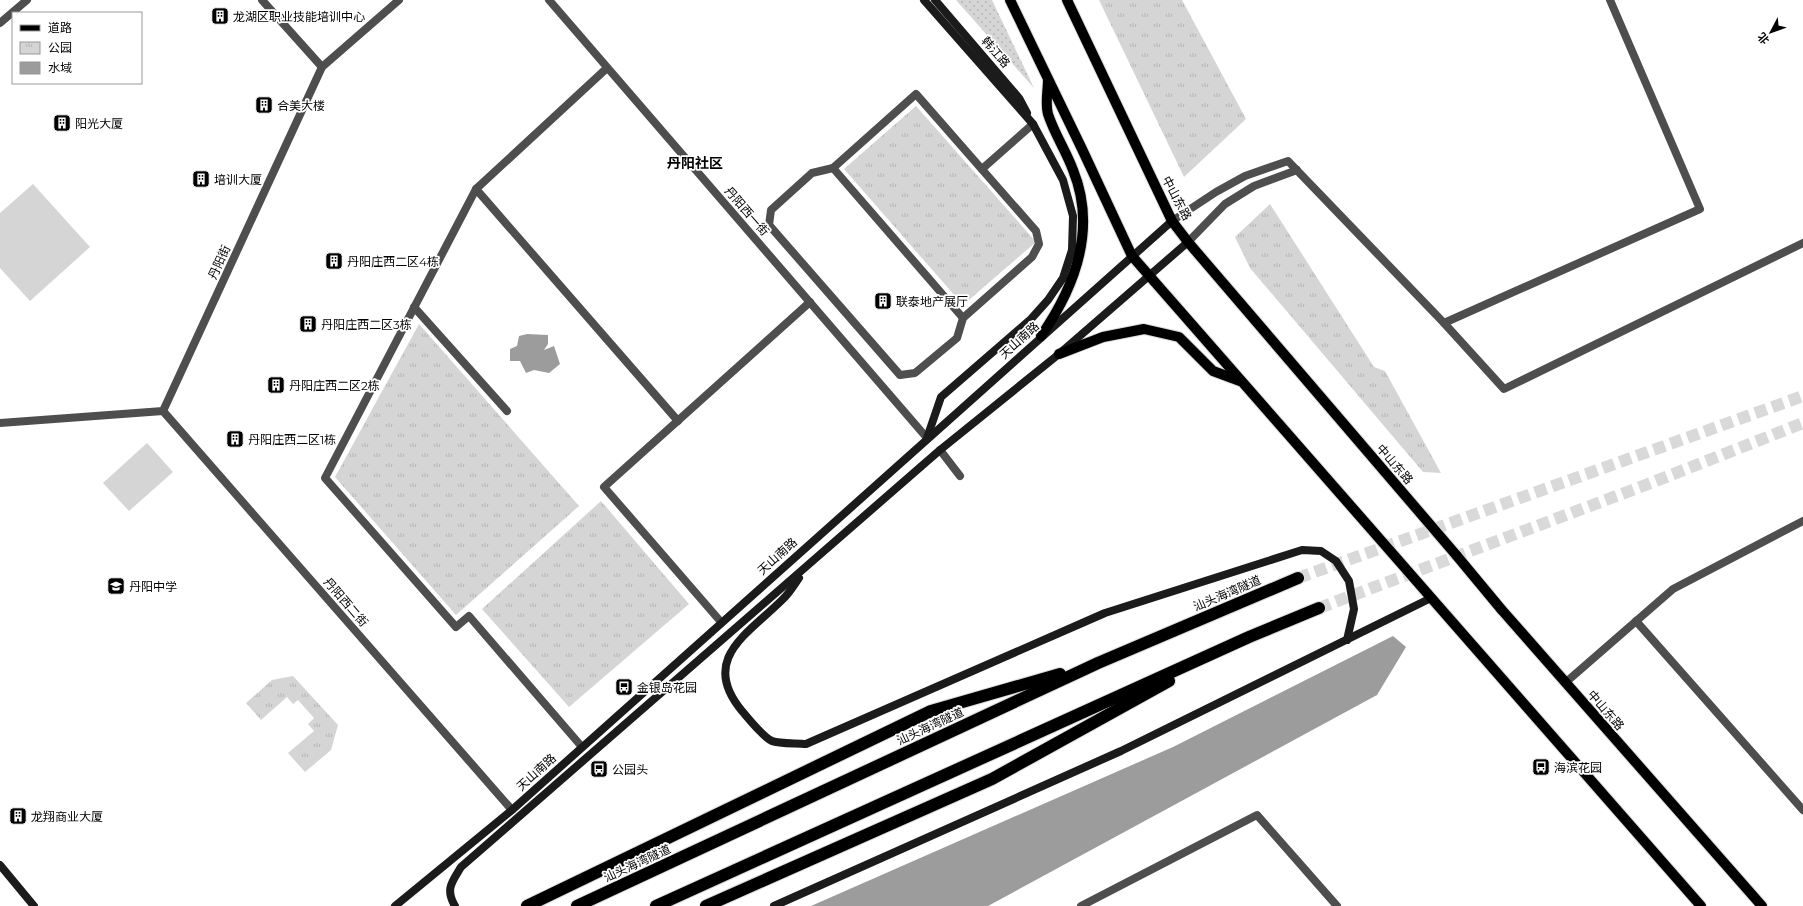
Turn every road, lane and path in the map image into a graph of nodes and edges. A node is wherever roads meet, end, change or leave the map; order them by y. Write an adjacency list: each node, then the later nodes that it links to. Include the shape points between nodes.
1 (27, 0): 10 (street)
2 (262, 0): 13 (street)
3 (399, 0): 13 (street, 丹阳街)
4 (549, 0): 14 (street, 丹阳西一街)
5 (924, 0): 16 (main road, 韩江路)
6 (935, 0): 16 (main road, 韩江路, via 1019,98)
7 (1010, 0): 15 (main road)
8 (1067, 0): 21 (main road, 中山东路)
9 (1610, 0): 29 (street, via 1700,209)
10 (13, 12)
11 (12, 13): 12 (street)
12 (0, 23)
13 (322, 67): 33 (street, 丹阳街)
14 (607, 68): 20 (street); 26 (street, 丹阳西一街)
15 (1048, 78): 24 (main road); 30 (main road, via 1048,113 1074,171 1083,204 1084,232 1072,282)
16 (1033, 124): 18 (street); 37 (main road, via 1063,180 1073,216 1072,250 1063,278 1031,319 941,397)
17 (833, 168): 18 (street, via 916,94); 28 (street); 28 (street, via 812,173 770,210 769,225 900,375 916,373 957,338)
18 (982, 169): 28 (street, via 1036,231 1039,244 1032,257)
19 (1297, 170): 21 (street, via 1288,161 1245,176); 22 (street, via 1254,186 1225,204); 29 (street)
20 (476, 189): 27 (street); 35 (street)
21 (1172, 221): 22 (main road, 中山东路); 24 (main road, 天山南路)
22 (1188, 242): 25 (main road, 天山南路); 50 (main road, 中山东路, bridge)
23 (1803, 243): 29 (street, via 1504,389)
24 (1132, 256): 25 (main road); 30 (main road, 天山南路)
25 (1148, 276): 31 (main road, 天山南路); 32 (main road)
26 (810, 302): 35 (street); 37 (street, 丹阳西一街)
27 (414, 307): 34 (street); 51 (street, via 325,478 456,627 469,616)
28 (963, 318)
29 (1444, 323)
30 (1041, 336): 37 (main road, 天山南路)
31 (1059, 354): 32 (main road, via 1103,337 1144,329 1179,337 1213,371); 38 (main road, 天山南路)
32 (1242, 382): 43 (main road)
33 (163, 411): 36 (street); 52 (street, 丹阳西二街)
34 (507, 411)
35 (678, 421): 46 (street, via 604,487)
36 (0, 422)
37 (927, 438): 46 (main road, 天山南路)
38 (940, 450): 39 (street); 41 (main road, 天山南路)
39 (960, 476)
40 (1803, 522): 45 (street, via 1673,589)
41 (807, 566): 48 (main road, via 784,599 733,647 725,662 724,673 729,690 738,706 772,741 806,744 1105,613 1302,550 1322,551 1336,560 1349,581 1354,609); 57 (main road, 天山南路, via 461,867 450,885 450,897)
42 (1298, 578): 49 (highway, 汕头海湾隧道)
43 (1431, 598): 48 (main road); 65 (main road)
44 (1319, 608): 47 (highway)
45 (1636, 621): 50 (street); 53 (street)
46 (721, 622): 51 (main road, 天山南路)
47 (1250, 637): 60 (highway); 61 (highway, via 992,779)
48 (1347, 640): 62 (main road, via 1121,751)
49 (1098, 663): 58 (highway, via 931,712); 59 (highway, 汕头海湾隧道)
50 (1565, 683): 66 (main road, 中山东路)
51 (582, 747): 52 (main road, 天山南路)
52 (512, 810): 56 (main road, 天山南路)
53 (1803, 810)
54 (0, 865): 55 (main road)
55 (34, 906)
56 (395, 906)
57 (455, 906)
58 (527, 906)
59 (577, 906)
60 (656, 906)
61 (706, 906)
62 (774, 906)
63 (1081, 906): 64 (street, via 1257,815)
64 (1337, 906)
65 (1701, 906)
66 (1762, 906)

